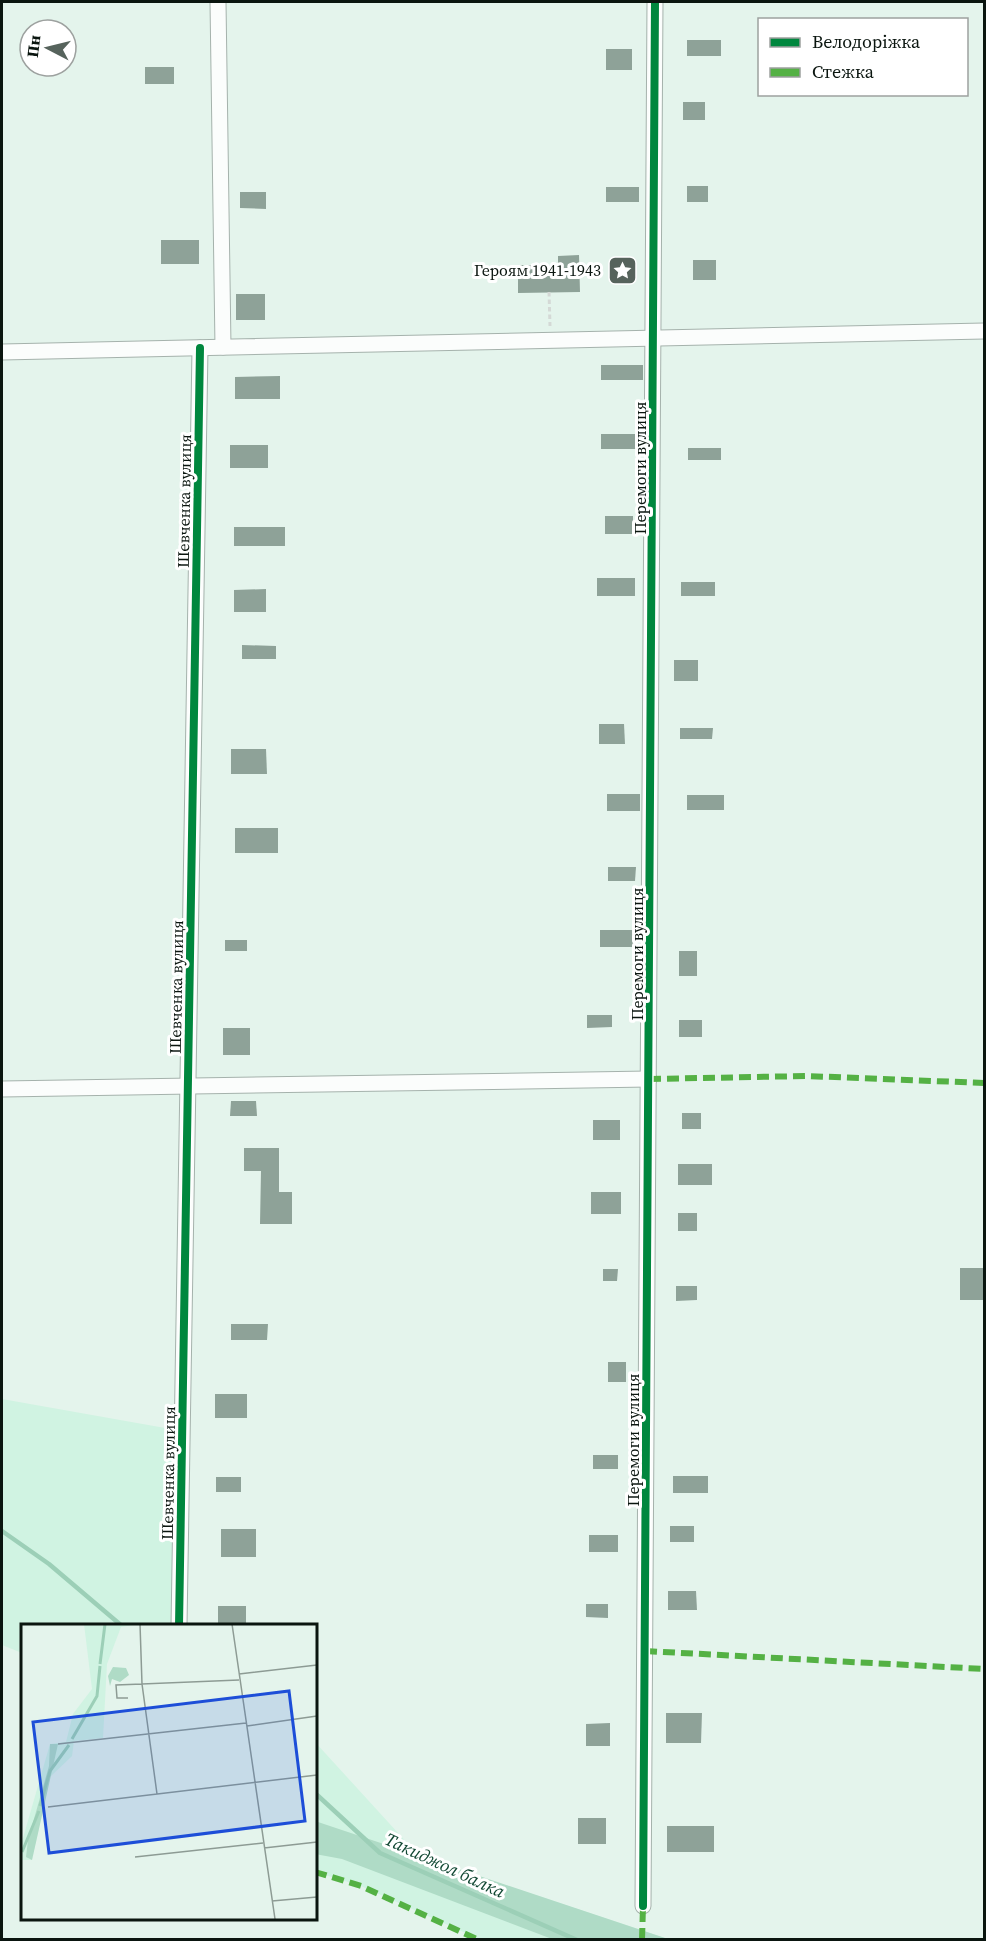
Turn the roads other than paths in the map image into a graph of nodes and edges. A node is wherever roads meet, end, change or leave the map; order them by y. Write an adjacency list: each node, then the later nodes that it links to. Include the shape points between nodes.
1 (218, 2): 5 (street)
2 (656, 2): 4 (street, Перемоги вулиця)
3 (984, 331): 4 (street)
4 (655, 338): 5 (street); 8 (street, Перемоги вулиця)
5 (223, 347): 6 (street)
6 (200, 348): 7 (street); 9 (street, Шевченка вулиця)
7 (2, 352)
8 (649, 1079): 9 (street); 12 (street, Перемоги вулиця)
9 (188, 1088): 10 (street); 11 (street, Шевченка вулиця)
10 (2, 1089)
11 (179, 1624)
12 (643, 1906)

